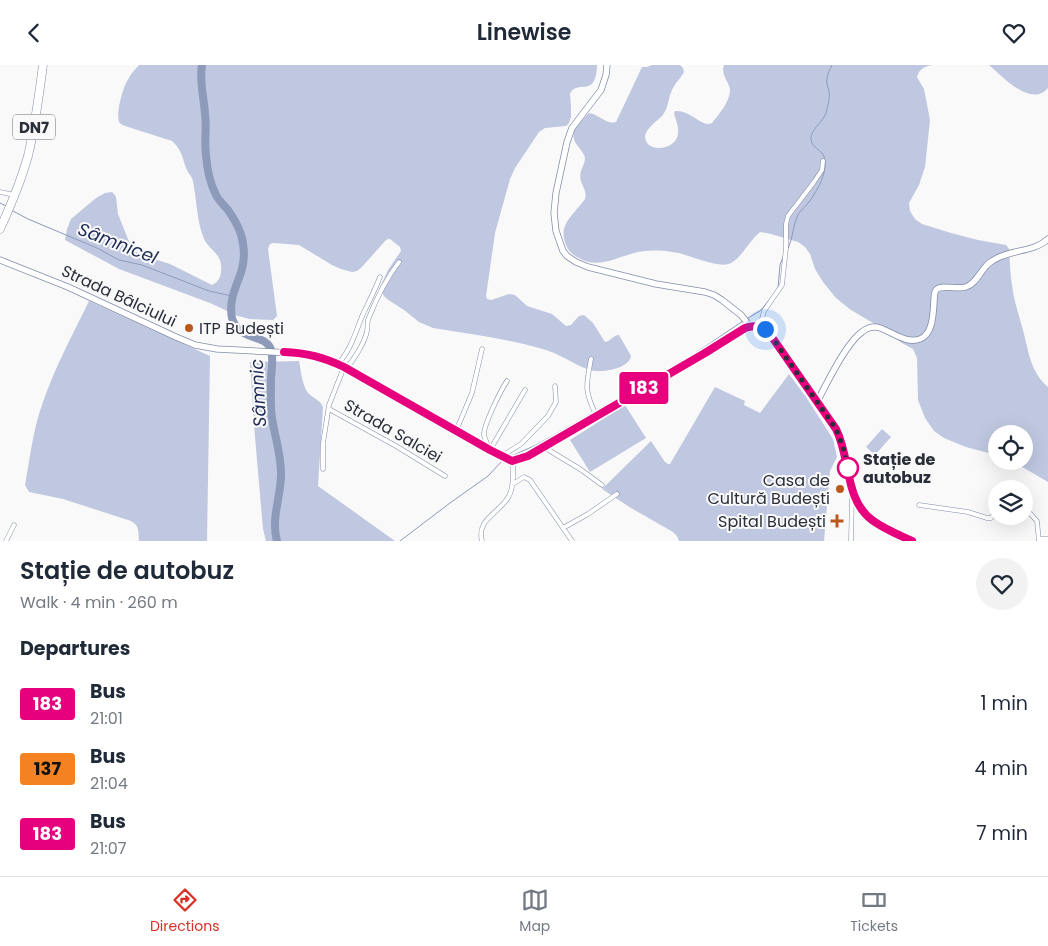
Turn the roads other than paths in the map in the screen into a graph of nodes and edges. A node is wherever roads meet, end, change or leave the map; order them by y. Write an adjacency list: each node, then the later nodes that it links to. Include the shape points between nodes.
1 (44, 65): 5 (highway, DN7, via 30,146)
2 (607, 65): 11 (main road, via 601,90 572,128 567,142 554,213 563,251 576,263 588,267 656,284 706,292 722,300)
3 (823, 161): 12 (street, via 822,171 788,216 782,285 764,311)
4 (0, 192): 5 (street)
5 (14, 195): 6 (highway, DN7)
6 (2, 225)
7 (1048, 239): 19 (main road, via 1037,246 991,261 966,287 938,289 929,331 920,339 899,337 878,328 862,331)
8 (0, 260): 15 (main road, Strada Bâlciului, via 204,347 311,355)
9 (400, 262): 15 (street, via 383,287 368,320 364,341 350,364)
10 (380, 277): 15 (street)
11 (747, 323): 12 (main road); 21 (main road, via 745,328 705,353)
12 (760, 326): 19 (main road, via 769,333)
13 (482, 349): 22 (street, via 472,393)
14 (591, 359): 21 (street, via 587,389)
15 (343, 366): 20 (street); 22 (main road, Strada Bâlciului)
16 (507, 381): 24 (street, via 485,428 484,437)
17 (555, 386): 25 (street, via 556,402 548,416 522,444)
18 (526, 390): 24 (street)
19 (817, 402): 31 (main road, via 838,433)
20 (328, 409): 27 (street); 28 (street, Strada Salciei)
21 (596, 415): 23 (main road)
22 (456, 431): 24 (main road, Strada Bâlciului)
23 (546, 448): 26 (main road); 30 (street)
24 (490, 450): 25 (main road, Strada Bâlciului)
25 (502, 457): 26 (main road, Strada Bâlciului)
26 (512, 461): 29 (street)
27 (323, 469)
28 (445, 476)
29 (513, 484): 37 (street, via 528,478); 41 (street, via 506,501 482,526)
30 (602, 485)
31 (852, 492): 43 (street); 44 (main road, via 858,506 872,520)
32 (617, 494): 37 (street)
33 (919, 505): 35 (street)
34 (1033, 517): 39 (street, via 1037,521)
35 (988, 518)
36 (14, 525): 40 (street)
37 (563, 527): 42 (street)
38 (1048, 539): 39 (street)
39 (1039, 540)
40 (6, 541)
41 (482, 541)
42 (572, 541)
43 (851, 541)
44 (912, 541)

